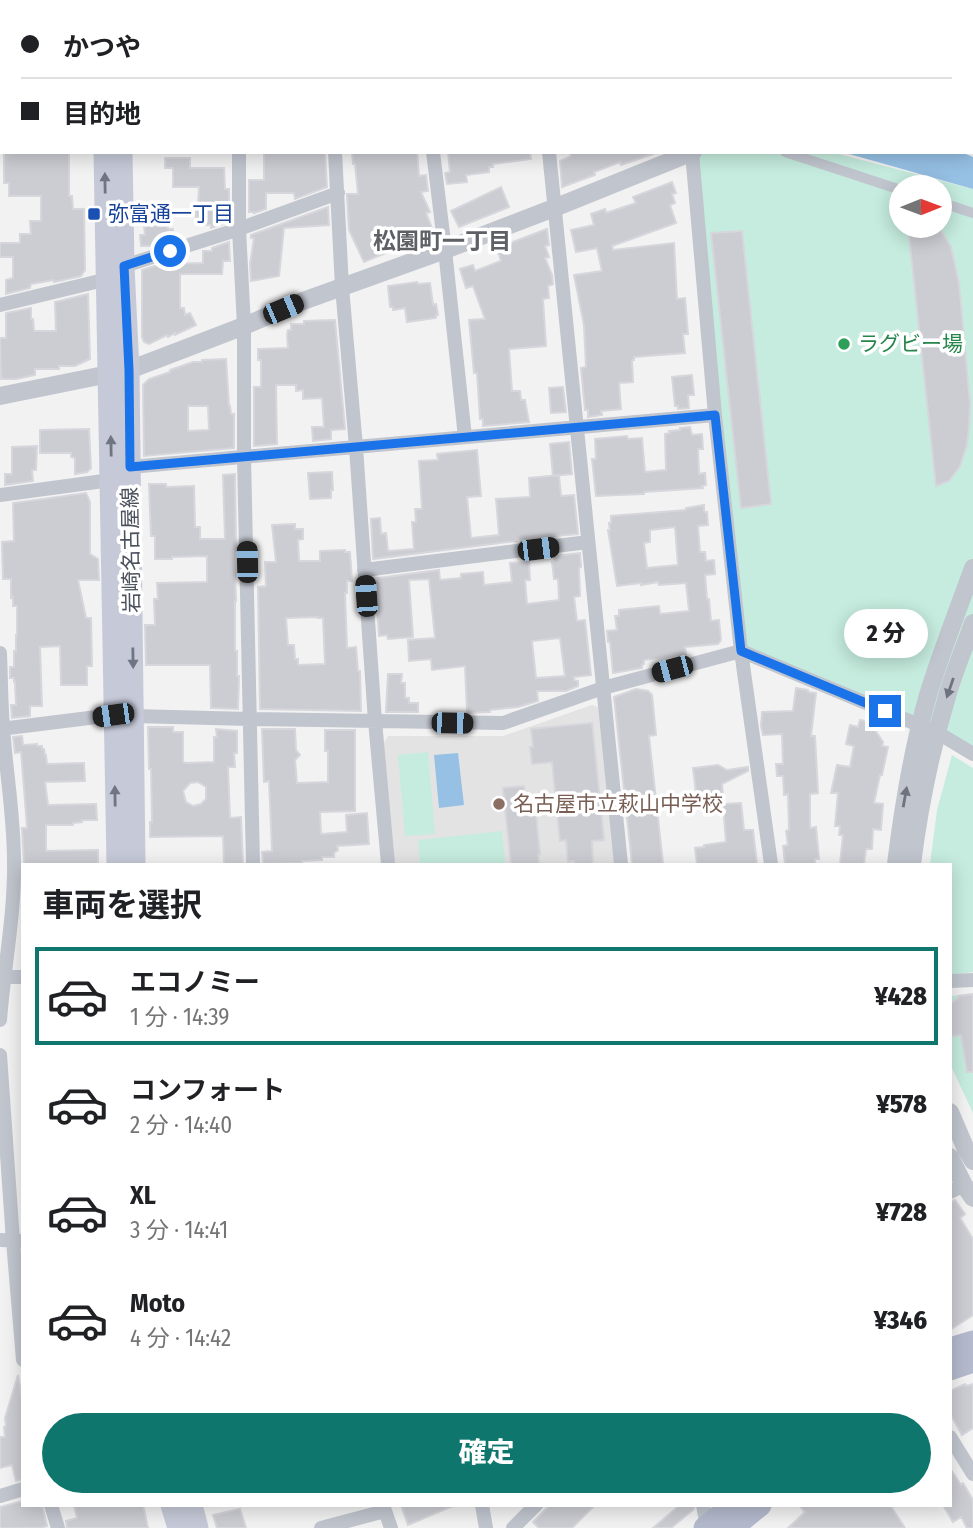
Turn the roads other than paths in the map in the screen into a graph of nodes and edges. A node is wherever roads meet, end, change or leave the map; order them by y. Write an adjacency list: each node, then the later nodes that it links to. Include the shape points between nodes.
1 (104, 154): 17 (main road, 岩崎名古屋線, one-way to 1)
2 (122, 154): 17 (main road, 岩崎名古屋線)
3 (239, 154): 15 (street)
4 (335, 154): 11 (street)
5 (433, 154): 16 (street)
6 (549, 154): 13 (street)
7 (690, 154): 13 (street)
8 (693, 154): 23 (street)
9 (791, 154): 10 (street)
10 (889, 186)
11 (338, 193): 15 (street); 18 (street)
12 (952, 206): 14 (street)
13 (554, 208): 16 (street); 24 (street)
14 (973, 213)
15 (239, 229): 17 (street); 20 (street)
16 (446, 250): 18 (street); 25 (street)
17 (116, 273): 19 (street); 21 (main road, 岩崎名古屋線)
18 (342, 287): 20 (street); 26 (street)
19 (0, 305)
20 (244, 326): 21 (street); 27 (street)
21 (119, 372): 22 (street); 28 (main road, 岩崎名古屋線); 29 (main road, 岩崎名古屋線, one-way to 21)
22 (0, 396)
23 (715, 415): 24 (street); 35 (street)
24 (577, 427): 25 (street); 31 (street)
25 (465, 437): 26 (street)
26 (356, 447): 27 (street); 33 (street)
27 (244, 457): 28 (street); 39 (street)
28 (130, 467): 38 (main road, 岩崎名古屋線, one-way to 38)
29 (111, 480): 30 (street); 38 (main road, 岩崎名古屋線)
30 (0, 495)
31 (588, 542): 33 (street); 37 (street)
32 (973, 568): 41 (street)
33 (364, 570): 40 (street)
34 (973, 623): 43 (street, one-way to 43)
35 (741, 651): 37 (street); 41 (street); 50 (street)
36 (0, 653): 42 (street)
37 (603, 688): 40 (street, via 503,723); 49 (street)
38 (123, 715): 39 (street); 42 (street); 45 (main road, 岩崎名古屋線, one-way to 38); 46 (main road, 岩崎名古屋線)
39 (250, 719): 40 (street); 47 (street)
40 (375, 721): 48 (street)
41 (920, 725): 43 (street); 51 (street, one-way to 41)
42 (1, 729): 54 (street, via 14,861 12,919)
43 (937, 733): 44 (street); 52 (street)
44 (973, 754)
45 (117, 863)
46 (135, 863)
47 (253, 863)
48 (388, 863)
49 (621, 863)
50 (771, 863)
51 (896, 863)
52 (912, 863)
53 (21, 977): 54 (street)
54 (2, 978): 57 (street)
55 (973, 980): 56 (street)
56 (952, 981)
57 (0, 1020)
58 (0, 1055): 63 (street)
59 (952, 1116): 60 (street)
60 (973, 1161)
61 (952, 1163): 62 (street)
62 (962, 1192)
63 (12, 1241): 64 (street)
64 (21, 1338)
65 (973, 1342): 66 (main road)
66 (952, 1348)
67 (973, 1361): 68 (main road)
68 (952, 1368)
69 (952, 1440): 70 (street)
70 (973, 1474)
71 (21, 1490): 72 (street)
72 (0, 1496)
73 (52, 1507): 82 (street)
74 (172, 1507): 83 (main road)
75 (193, 1507): 84 (main road)
76 (482, 1507): 87 (street)
77 (534, 1507): 88 (street)
78 (730, 1507): 81 (main road)
79 (758, 1507): 89 (main road)
80 (384, 1508): 85 (street); 86 (street)
81 (705, 1522)
82 (58, 1528)
83 (178, 1528)
84 (198, 1528)
85 (321, 1528)
86 (391, 1528)
87 (486, 1528)
88 (513, 1528)
89 (732, 1528)

